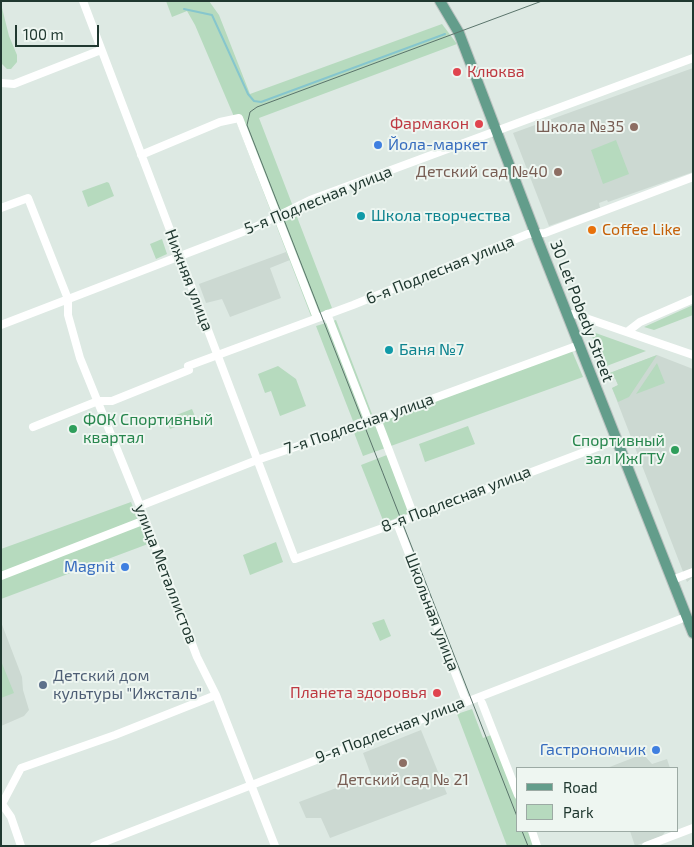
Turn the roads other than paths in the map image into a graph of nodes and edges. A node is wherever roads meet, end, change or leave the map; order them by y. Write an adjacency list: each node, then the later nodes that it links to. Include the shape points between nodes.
1 (83, 1): 3 (street, Нижняя улица)
2 (440, 1): 6 (main road, 30 Let Pobedy Street, via 459,33)
3 (101, 50): 5 (street, via 14,84); 7 (street, Нижняя улица)
4 (693, 58): 6 (street, 5-я Подлесная улица)
5 (1, 83)
6 (496, 131): 10 (street, 5-я Подлесная улица, via 310,200); 11 (main road, 30 Let Pobedy Street)
7 (141, 155): 10 (street, via 220,122 239,118); 12 (street, Нижняя улица)
8 (693, 177): 11 (street, 6-я Подлесная улица, via 545,232)
9 (1, 208): 13 (street, улица Металлистов, via 28,198)
10 (278, 217): 12 (street, 5-я Подлесная улица); 17 (street)
11 (535, 232): 15 (street, 6-я Подлесная улица); 16 (main road, 30 Let Pobedy Street)
12 (179, 256): 13 (street, 5-я Подлесная улица); 22 (street, Нижняя улица)
13 (68, 299): 18 (street, 5-я Подлесная улица); 23 (street, улица Металлистов, via 68,315 80,358)
14 (693, 299): 19 (street, via 640,322)
15 (327, 314): 17 (street, 6-я Подлесная улица); 25 (street)
16 (567, 315): 19 (street, via 574,314); 20 (main road, 30 Let Pobedy Street)
17 (317, 318): 22 (street, 6-я Подлесная улица)
18 (1, 325)
19 (627, 332): 21 (street)
20 (579, 345): 24 (street, 7-я Подлесная улица); 27 (main road, 30 Let Pobedy Street)
21 (693, 355)
22 (217, 356): 23 (street, 6-я Подлесная улица, via 112,401); 28 (street, Нижняя улица)
23 (98, 401): 26 (street, 6-я Подлесная улица); 29 (street, улица Металлистов)
24 (377, 419): 25 (street, 7-я Подлесная улица); 30 (street)
25 (369, 422): 28 (street, 7-я Подлесная улица)
26 (33, 427)
27 (616, 440): 32 (street, 8-я Подлесная улица); 36 (main road, 30 Let Pobedy Street)
28 (256, 460): 29 (street, 7-я Подлесная улица); 33 (street, Нижняя улица)
29 (140, 506): 31 (street, улица Металлистов)
30 (412, 511)
31 (145, 520): 35 (street); 39 (street, улица Металлистов, via 196,657)
32 (397, 523): 33 (street, 8-я Подлесная улица); 40 (street, Школьная улица)
33 (294, 559)
34 (693, 572): 36 (street)
35 (1, 576)
36 (672, 580): 37 (main road, 30 Let Pobedy Street)
37 (686, 617): 38 (main road, 30 Let Pobedy Street); 40 (street, 9-я Подлесная улица)
38 (693, 633)
39 (216, 694): 42 (street, улица Металлистов); 46 (street, via 21,768 2,804 11,817)
40 (466, 701): 42 (street, 9-я Подлесная улица)
41 (482, 703): 43 (street)
42 (250, 784): 47 (street, 9-я Подлесная улица); 48 (street, улица Металлистов)
43 (516, 790)
44 (693, 828): 50 (street)
45 (532, 832): 49 (street)
46 (21, 846)
47 (94, 846)
48 (275, 846)
49 (537, 846)
50 (646, 846)

